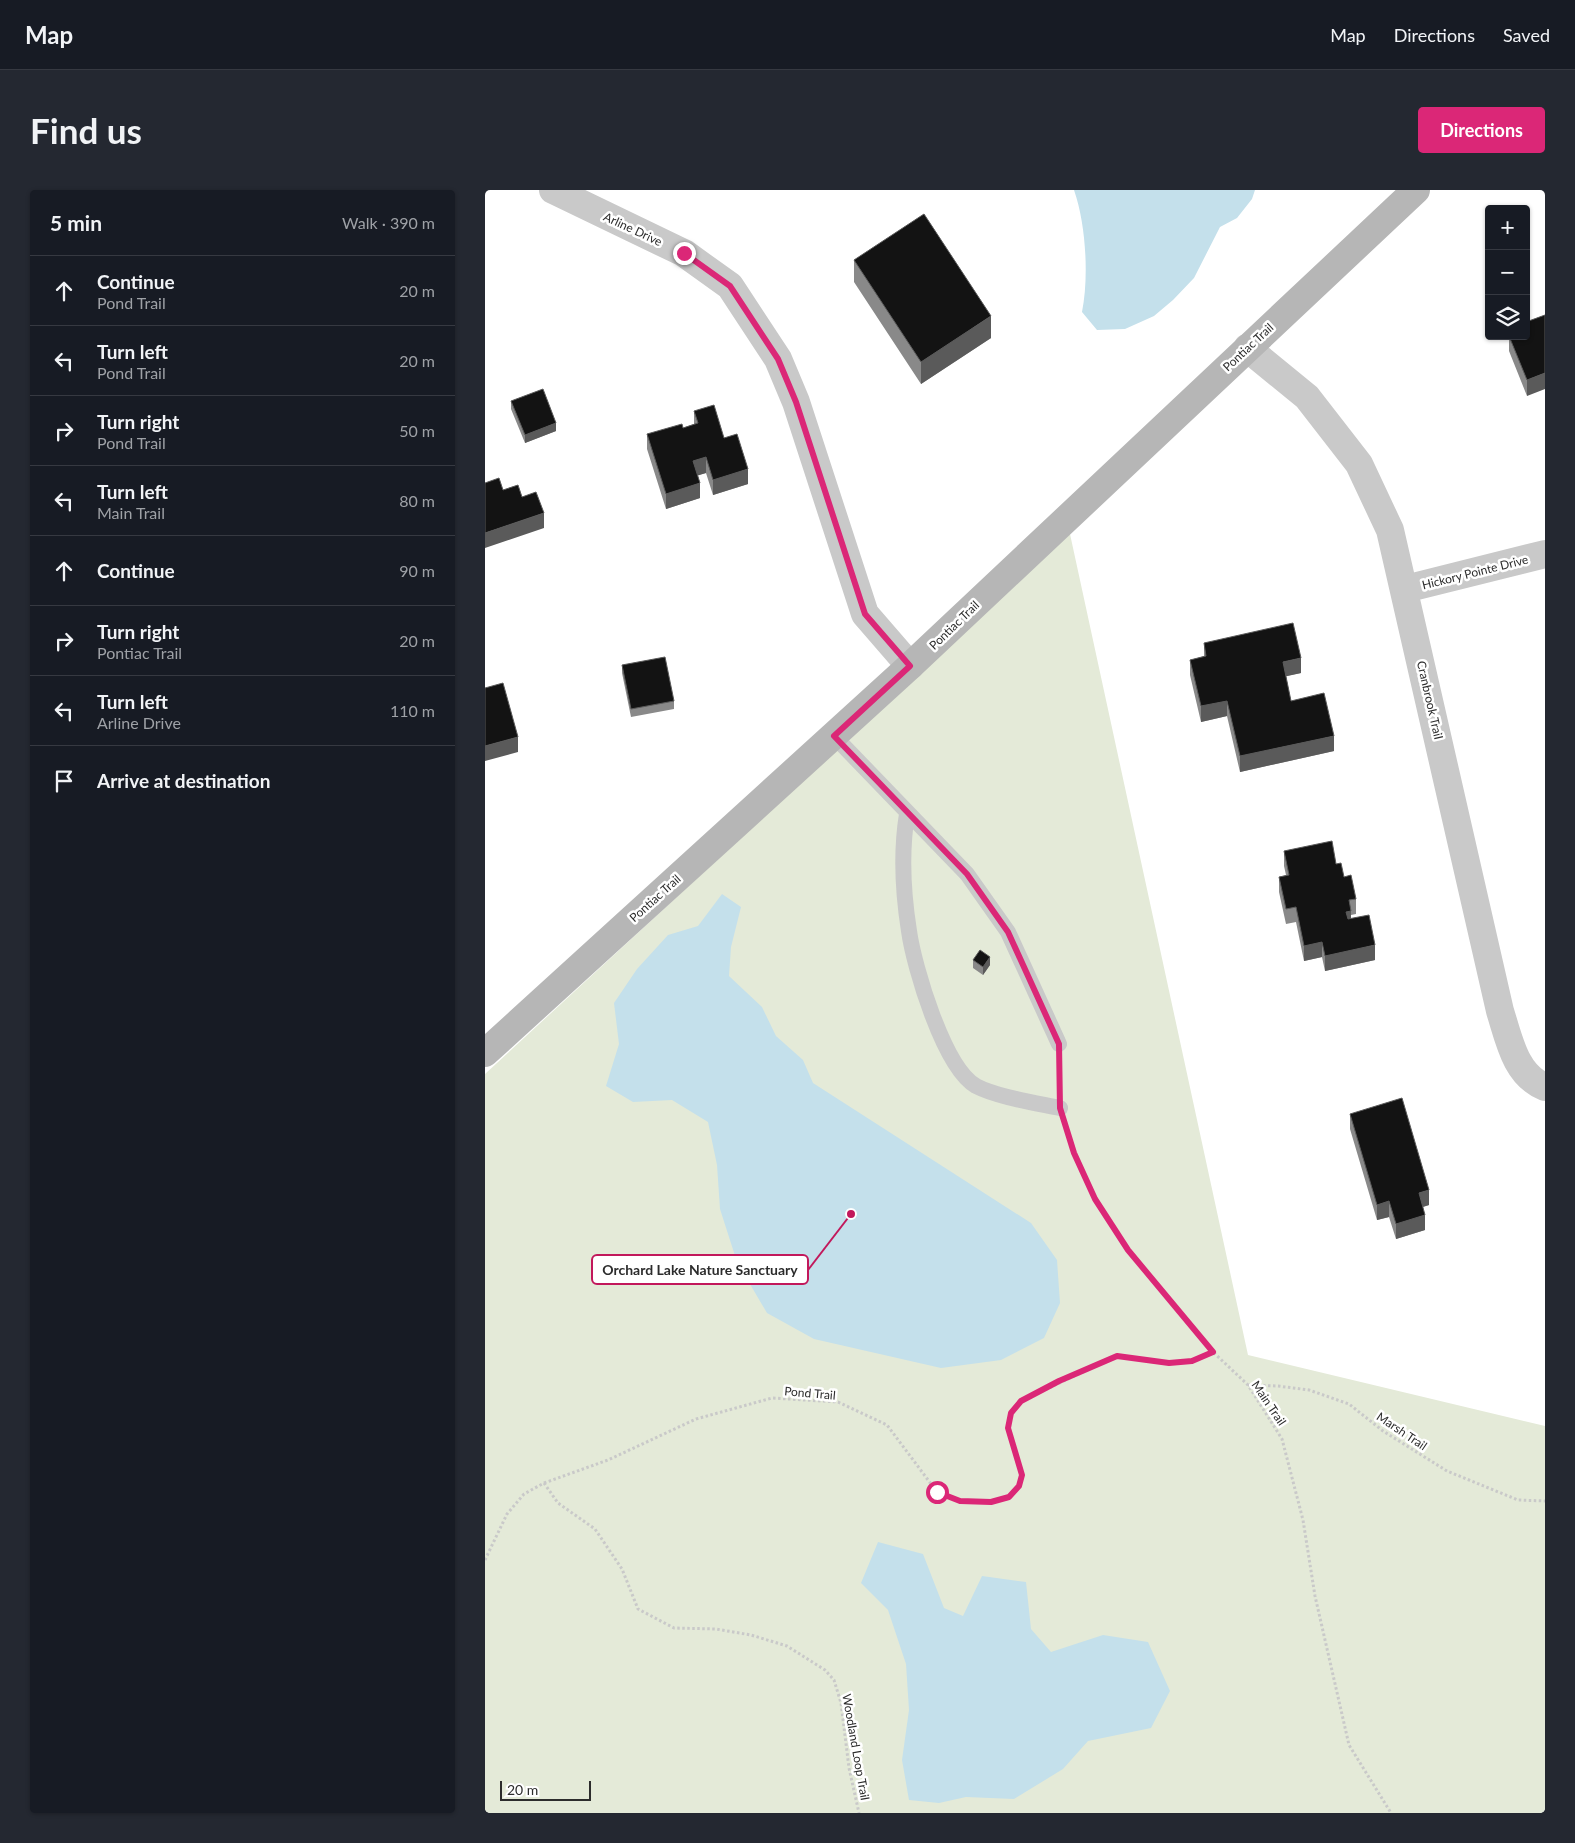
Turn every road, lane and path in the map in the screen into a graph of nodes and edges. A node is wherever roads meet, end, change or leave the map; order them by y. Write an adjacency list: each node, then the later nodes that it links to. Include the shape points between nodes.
1 (553, 190): 6 (street, Arline Drive, via 684,253 730,286 778,359 796,402 865,614)
2 (1416, 190): 3 (main road, Pontiac Trail)
3 (1247, 348): 5 (street, Cranbrook Trail, via 1307,397 1359,464 1390,530); 6 (main road, Pontiac Trail)
4 (1545, 554): 5 (street, Hickory Pointe Drive)
5 (1405, 589): 11 (street, Cranbrook Trail, via 1500,1011 1517,1063)
6 (910, 666): 7 (main road, Pontiac Trail)
7 (834, 736): 8 (lane); 10 (main road, Pontiac Trail)
8 (907, 814): 9 (lane, via 967,874 1008,932); 12 (lane, via 903,842 909,932 929,1005 952,1060 975,1085)
9 (1059, 1044): 12 (path, Main Trail)
10 (485, 1053)
11 (1545, 1087)
12 (1060, 1108): 13 (path, Main Trail, via 1074,1153 1095,1199 1128,1250)
13 (1213, 1352): 14 (path, Main Trail); 15 (path, Pond Trail, via 1192,1361 1169,1363 1117,1356 1021,1401 1011,1413 1008,1428 1020,1466 1019,1486 1009,1497 991,1502 960,1501 937,1492 887,1425 838,1402 772,1398 697,1419 608,1460)
14 (1248, 1385): 16 (path, Marsh Trail, via 1309,1390 1349,1404 1383,1431 1447,1471 1518,1500); 19 (path, Main Trail, via 1282,1439 1303,1520 1315,1596 1349,1745)
15 (544, 1483): 17 (path, via 524,1494 507,1514); 18 (path, Woodland Loop Trail, via 558,1503 595,1529 623,1569 638,1610 674,1628 716,1629 787,1646 825,1670 834,1680 841,1703 849,1768)
16 (1545, 1501)
17 (485, 1560)
18 (859, 1813)
19 (1391, 1813)

